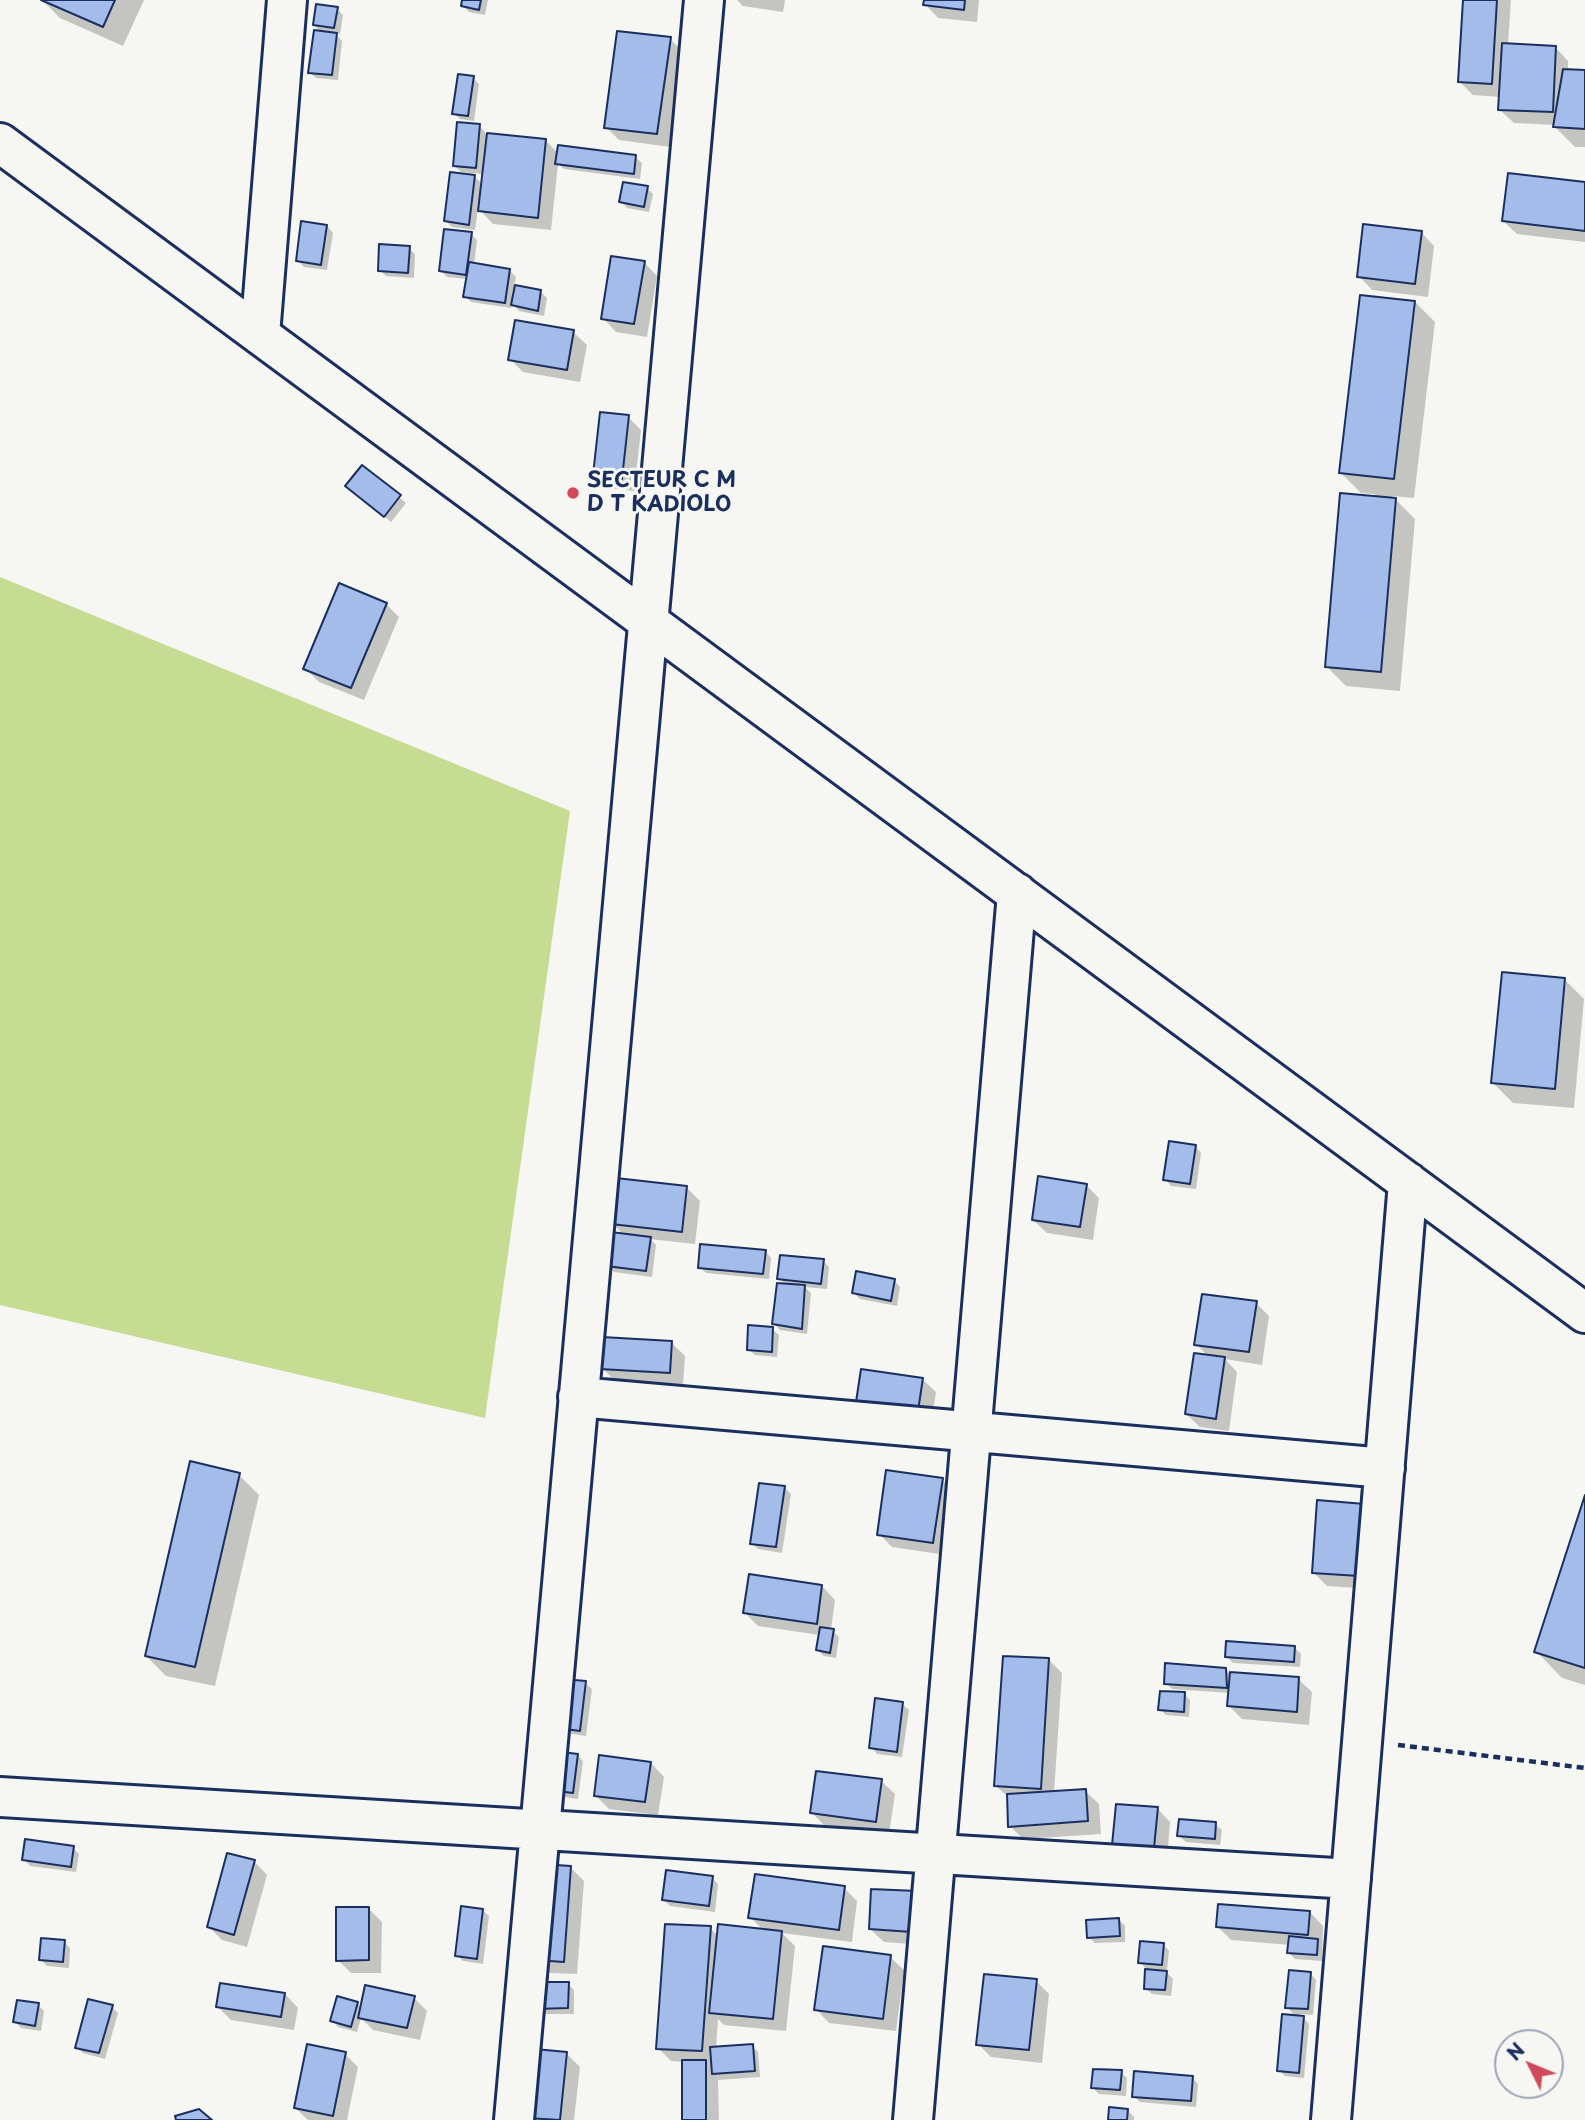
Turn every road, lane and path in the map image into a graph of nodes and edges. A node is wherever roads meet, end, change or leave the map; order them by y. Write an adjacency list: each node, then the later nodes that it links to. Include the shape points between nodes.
1 (287, 0): 4 (street)
2 (704, 0): 5 (street)
3 (0, 143): 4 (street)
4 (260, 335): 5 (street)
5 (648, 622): 6 (street); 9 (street)
6 (1017, 893): 7 (street); 10 (street)
7 (1409, 1182): 8 (street); 11 (street)
8 (1585, 1313)
9 (578, 1397): 10 (street); 15 (street)
10 (971, 1431): 11 (street); 16 (street)
11 (1385, 1468): 12 (street)
12 (1362, 1741): 13 (path); 17 (street)
13 (1585, 1768)
14 (0, 1797): 15 (street)
15 (539, 1830): 16 (street); 18 (street)
16 (936, 1854): 17 (street); 19 (street)
17 (1351, 1879): 20 (street)
18 (514, 2120)
19 (913, 2120)
20 (1331, 2120)

